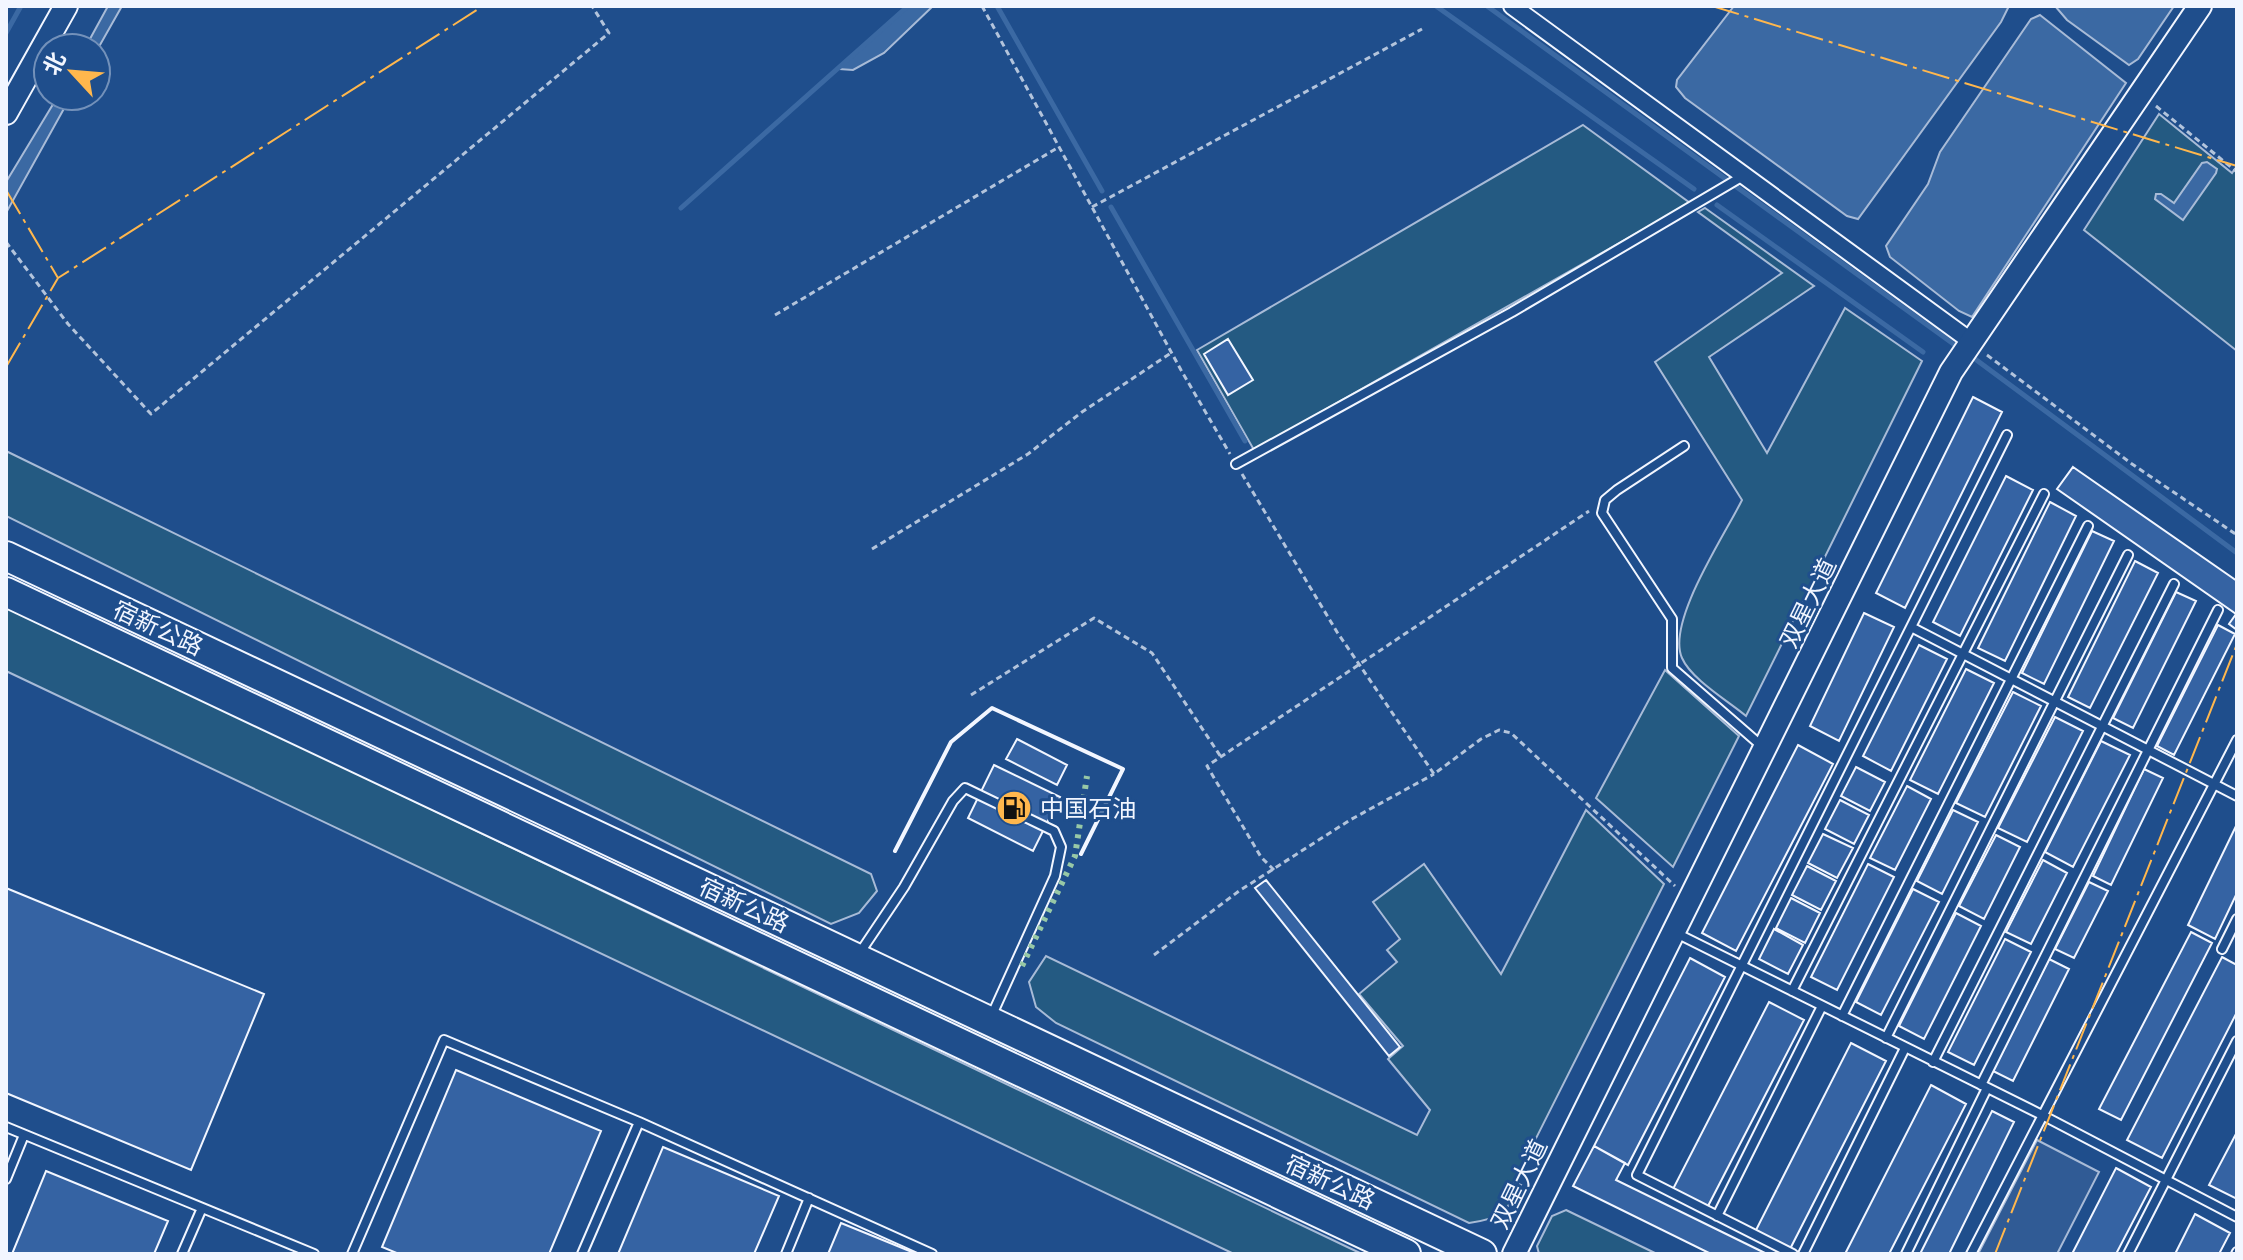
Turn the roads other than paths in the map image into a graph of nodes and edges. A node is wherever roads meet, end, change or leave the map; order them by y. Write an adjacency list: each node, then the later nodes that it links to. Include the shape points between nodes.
1 (66, 6): 4 (street)
2 (1512, 6): 5 (street)
3 (2200, 6): 6 (street, 双星大道)
4 (6, 113)
5 (1743, 176): 6 (street); 9 (lane, via 1512,312)
6 (1967, 349): 23 (street, 双星大道)
7 (2007, 435): 17 (lane)
8 (1684, 446): 23 (lane, via 1605,500 1602,513 1672,619 1672,668)
9 (1236, 464)
10 (2044, 494): 18 (lane)
11 (2088, 526): 19 (lane)
12 (2128, 555): 20 (lane)
13 (6, 556): 30 (highway, 宿新公路)
14 (2174, 584): 21 (lane)
15 (6, 592): 57 (highway, 宿新公路)
16 (2218, 610): 24 (lane)
17 (1911, 627): 18 (lane); 31 (lane)
18 (1962, 654): 19 (lane); 32 (lane)
19 (2011, 679): 20 (lane); 34 (lane)
20 (2055, 702): 21 (lane); 36 (lane)
21 (2102, 726): 24 (lane); 39 (lane)
22 (2237, 740): 25 (lane)
23 (1764, 749): 28 (street, 双星大道)
24 (2148, 750): 25 (lane); 40 (lane)
25 (2213, 783): 26 (lane); 41 (lane)
26 (2237, 796)
27 (2237, 919): 29 (lane)
28 (1673, 932): 31 (lane); 59 (street, 双星大道)
29 (2222, 949)
30 (857, 958): 35 (highway, 宿新公路); 35 (lane, via 965,788 1054,831 1061,847 1055,876)
31 (1741, 966): 32 (lane); 49 (lane, via 1637,1175)
32 (1792, 991): 33 (lane)
33 (1822, 1006): 34 (lane); 49 (lane)
34 (1842, 1016): 36 (lane)
35 (990, 1021): 58 (highway, 宿新公路)
36 (1886, 1038): 38 (lane)
37 (2237, 1041): 46 (lane)
38 (1905, 1048): 39 (lane); 61 (lane)
39 (1933, 1062): 40 (lane)
40 (1984, 1087): 41 (lane); 62 (lane)
41 (2042, 1115): 46 (lane); 63 (lane)
42 (639, 1122): 47 (lane); 53 (lane, via 444,1040); 54 (lane)
43 (6, 1127): 44 (lane)
44 (24, 1135): 45 (lane); 48 (lane)
45 (6, 1179)
46 (2166, 1180): 50 (lane); 64 (lane)
47 (809, 1198): 55 (lane); 56 (lane)
48 (202, 1208): 51 (lane); 52 (lane)
49 (1717, 1216): 60 (lane)
50 (2237, 1217)
51 (182, 1254)
52 (314, 1254)
53 (352, 1254)
54 (582, 1254)
55 (786, 1254)
56 (932, 1254)
57 (1406, 1254)
58 (1482, 1254)
59 (1514, 1254)
60 (1793, 1254)
61 (1803, 1254)
62 (1906, 1254)
63 (1971, 1254)
64 (2128, 1254)

